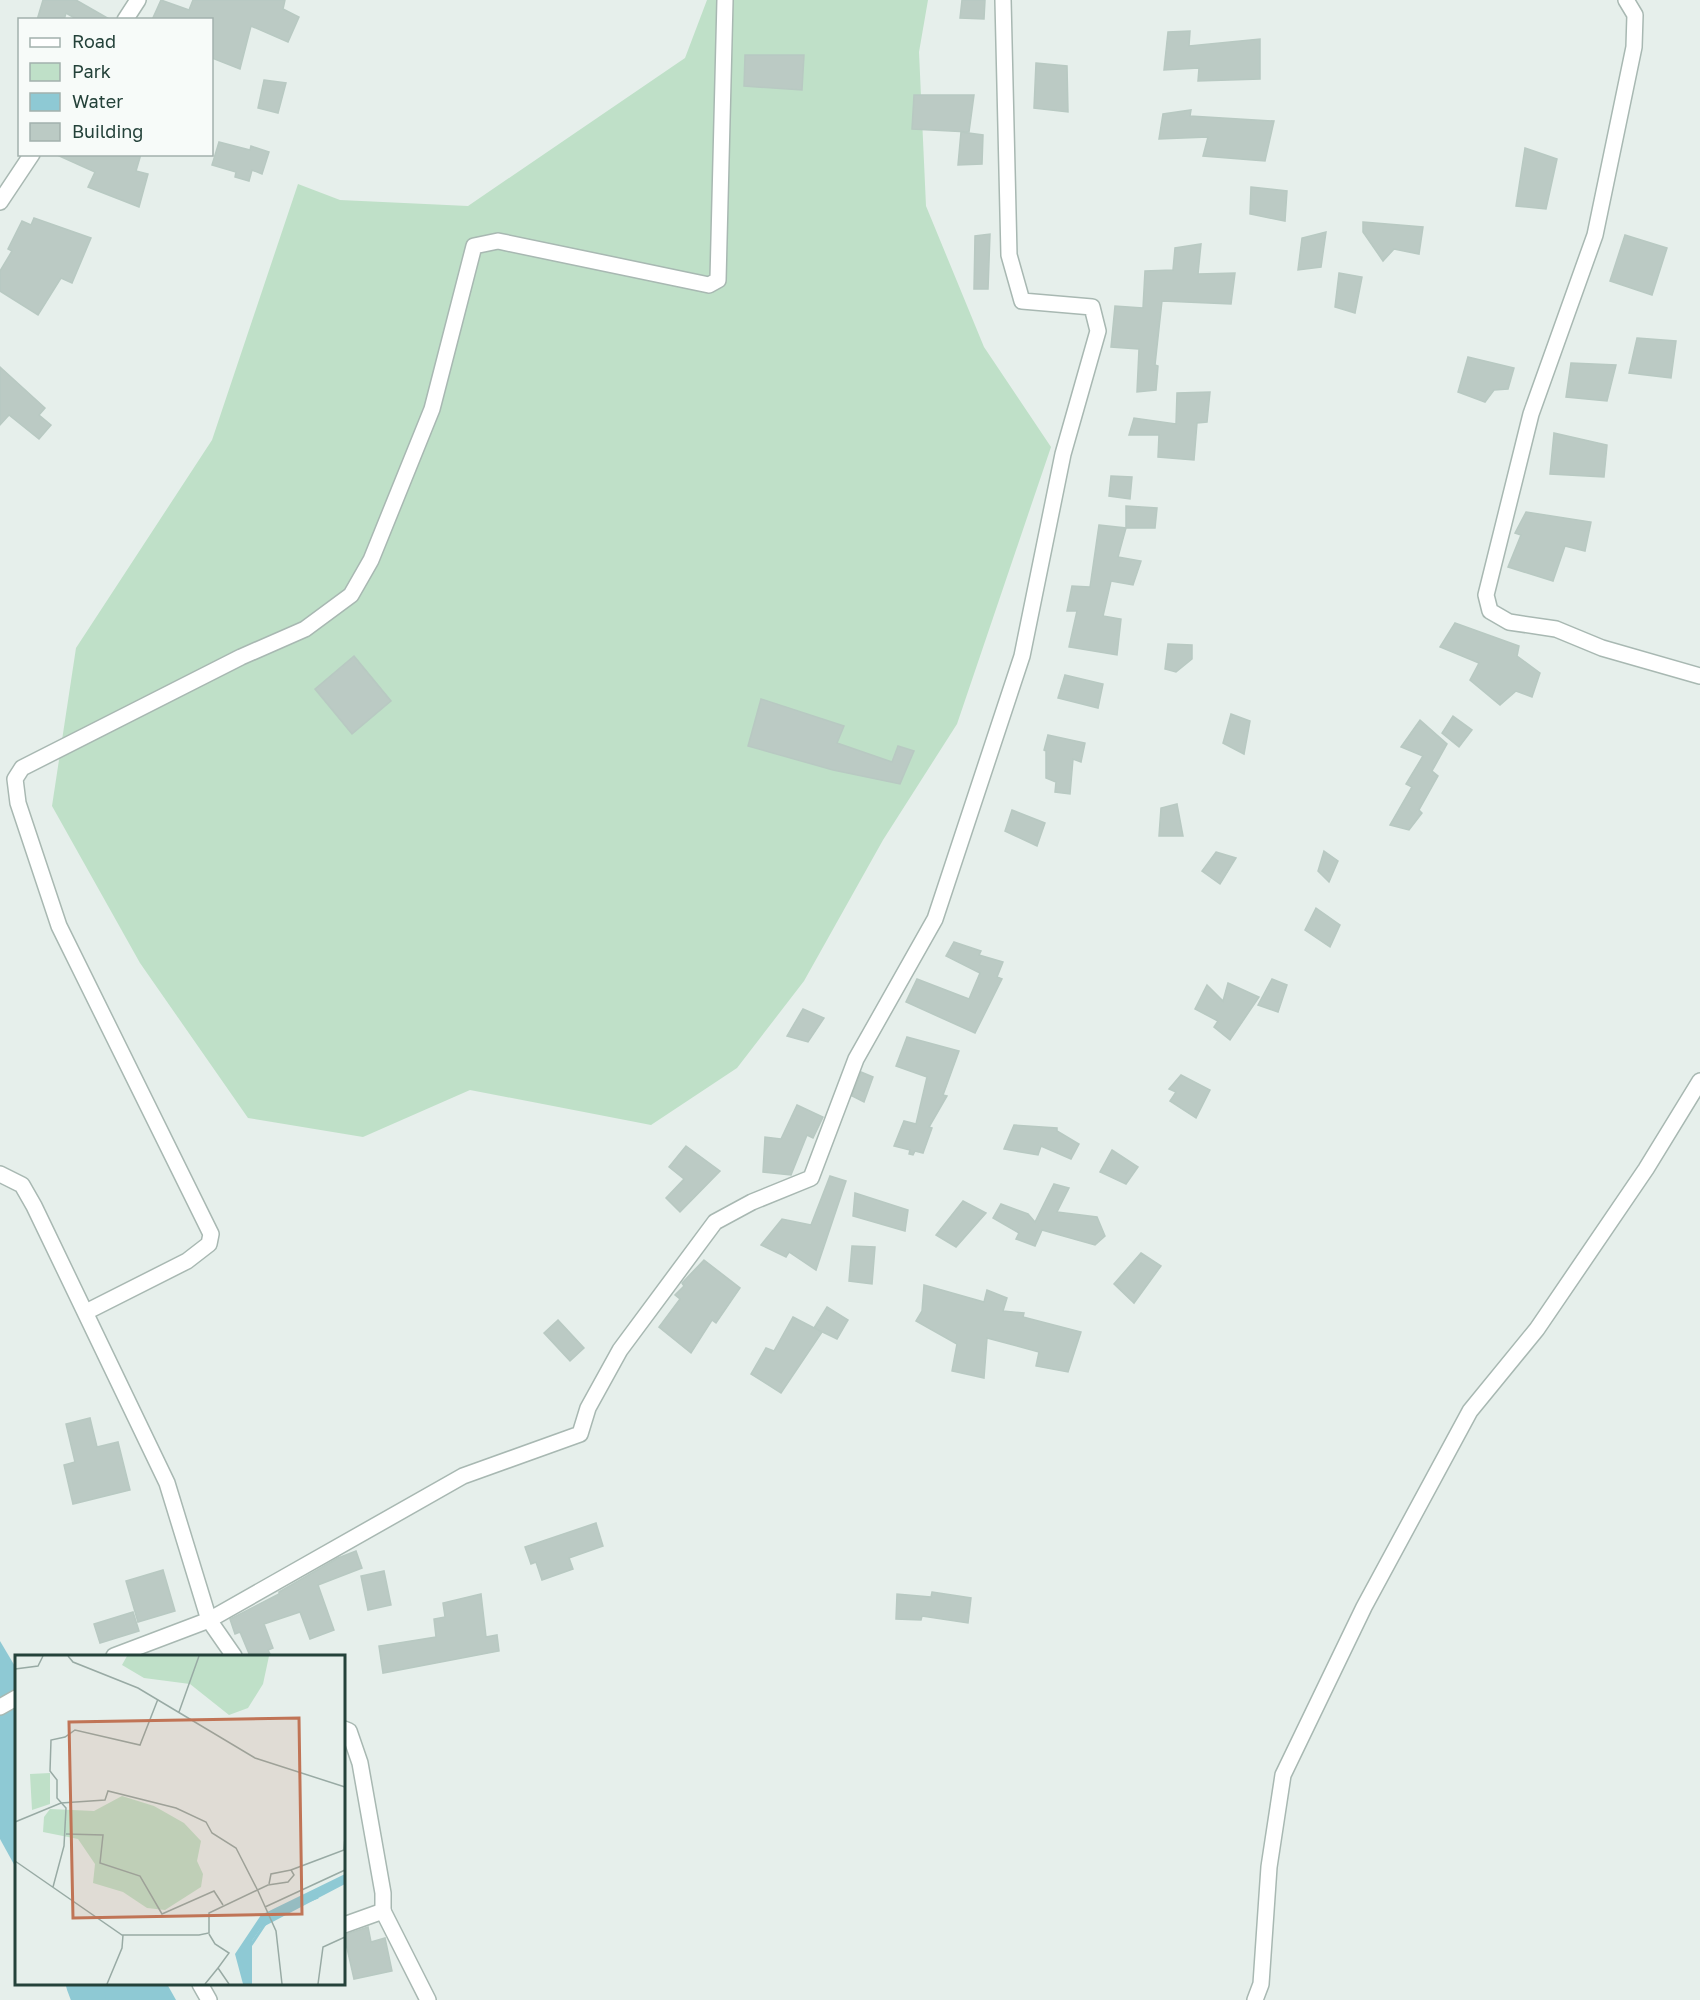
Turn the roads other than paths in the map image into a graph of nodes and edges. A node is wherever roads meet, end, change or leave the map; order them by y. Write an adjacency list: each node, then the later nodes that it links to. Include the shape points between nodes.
1 (138, 0): 5 (street)
2 (725, 0): 11 (street, via 718,280 709,285 498,241 474,246 432,409 371,560 351,595 305,629 241,657 22,768 15,779 18,803 59,926 211,1234 209,1244 187,1261)
3 (1003, 0): 12 (street, via 1009,255 1022,301 1092,307 1098,331 1063,454 1022,656 939,908 856,1059 811,1178 715,1222 620,1350 588,1408 580,1434 463,1476)
4 (1626, 0): 8 (street, via 1635,15 1634,48 1595,236 1531,414 1486,595 1490,611 1509,622 1556,629 1602,648)
5 (126, 18)
6 (31, 156): 7 (street)
7 (0, 202)
8 (1700, 676)
9 (1700, 1081): 23 (street, via 1646,1169 1537,1329 1470,1411 1354,1628 1283,1775 1269,1868 1261,1984)
10 (0, 1174): 11 (street, via 22,1185)
11 (86, 1312): 12 (street, via 167,1483)
12 (209, 1620): 13 (street); 14 (street)
13 (117, 1655)
14 (233, 1655)
15 (15, 1699): 16 (street)
16 (0, 1707)
17 (345, 1729): 18 (street, via 360,1762)
18 (383, 1911): 19 (street); 22 (street)
19 (345, 1925)
20 (201, 1985): 21 (street)
21 (208, 2000)
22 (429, 2000)
23 (1255, 2000)

